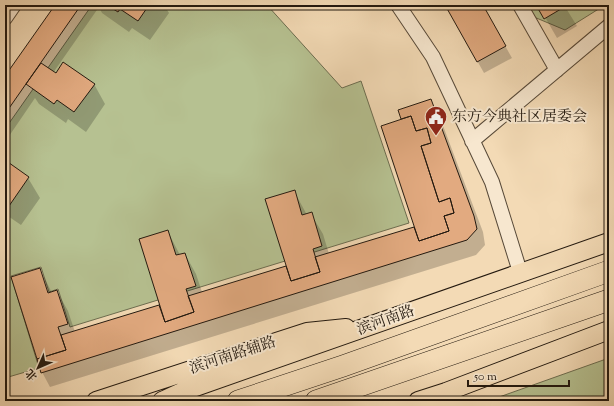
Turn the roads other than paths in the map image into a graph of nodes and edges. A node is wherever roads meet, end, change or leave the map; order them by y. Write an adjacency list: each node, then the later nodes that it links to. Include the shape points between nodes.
1 (7, 5): 5 (street)
2 (14, 5): 6 (street)
3 (398, 5): 9 (street, via 433,57)
4 (520, 5): 8 (street)
5 (5, 8)
6 (5, 18)
7 (609, 26): 8 (street)
8 (557, 70): 9 (street)
9 (472, 141): 12 (street, via 492,182)
10 (609, 242): 12 (main road, 滨河南路)
11 (609, 271): 19 (highway, 滨河南路)
12 (520, 272): 14 (main road, 滨河南路)
13 (609, 300): 20 (highway)
14 (373, 326): 17 (main road, 滨河南路辅路, via 307,332); 18 (main road, 滨河南路, via 184,391)
15 (609, 330): 16 (main road)
16 (446, 392): 21 (main road); 22 (main road)
17 (96, 401)
18 (162, 401)
19 (238, 401)
20 (316, 401)
21 (418, 401)
22 (426, 401)

